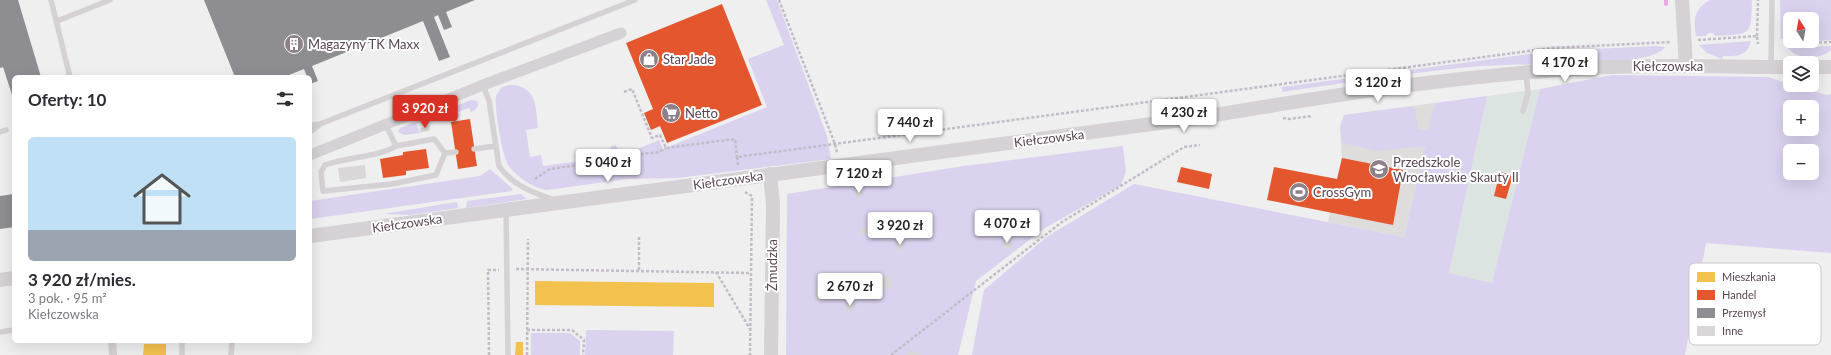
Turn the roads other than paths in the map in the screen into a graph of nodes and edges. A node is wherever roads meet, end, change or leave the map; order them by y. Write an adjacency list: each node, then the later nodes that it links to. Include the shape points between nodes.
1 (51, 0): 6 (lane)
2 (110, 0): 6 (lane)
3 (635, 0): 17 (lane)
4 (1682, 0): 8 (street)
5 (1772, 0): 9 (lane)
6 (56, 21): 14 (lane)
7 (621, 33): 15 (street)
8 (1686, 66): 9 (street, Kiełczowska); 13 (street, Kiełczowska, via 1615,66)
9 (1771, 67): 10 (street, Kiełczowska)
10 (1783, 67)
11 (1819, 67): 12 (street)
12 (1831, 67)
13 (1526, 73): 16 (lane, via 1528,93); 27 (street, Kiełczowska, via 1435,82 1196,118)
14 (70, 75)
15 (483, 85): 19 (street); 22 (lane, via 489,101)
16 (1524, 111)
17 (320, 124): 18 (lane); 20 (lane)
18 (312, 125)
19 (386, 125): 21 (lane); 26 (street)
20 (312, 130)
21 (396, 146): 25 (lane, via 434,139); 25 (lane, via 389,150 325,165 321,172 323,191 392,184 436,175)
22 (496, 146): 23 (lane); 28 (lane, via 499,166 503,171 526,190)
23 (474, 149)
24 (456, 152): 25 (lane)
25 (445, 153)
26 (312, 154)
27 (770, 174): 28 (street, Kiełczowska); 42 (street, Żmudzka, via 773,204)
28 (561, 202): 29 (street, Kiełczowska)
29 (506, 210): 30 (street, Kiełczowska); 41 (lane)
30 (312, 236)
31 (12, 278): 32 (street)
32 (0, 280)
33 (12, 330): 34 (lane)
34 (0, 332)
35 (112, 343): 38 (street)
36 (182, 343): 39 (lane)
37 (232, 343): 40 (lane)
38 (113, 355)
39 (182, 355)
40 (231, 355)
41 (508, 355)
42 (771, 355)

